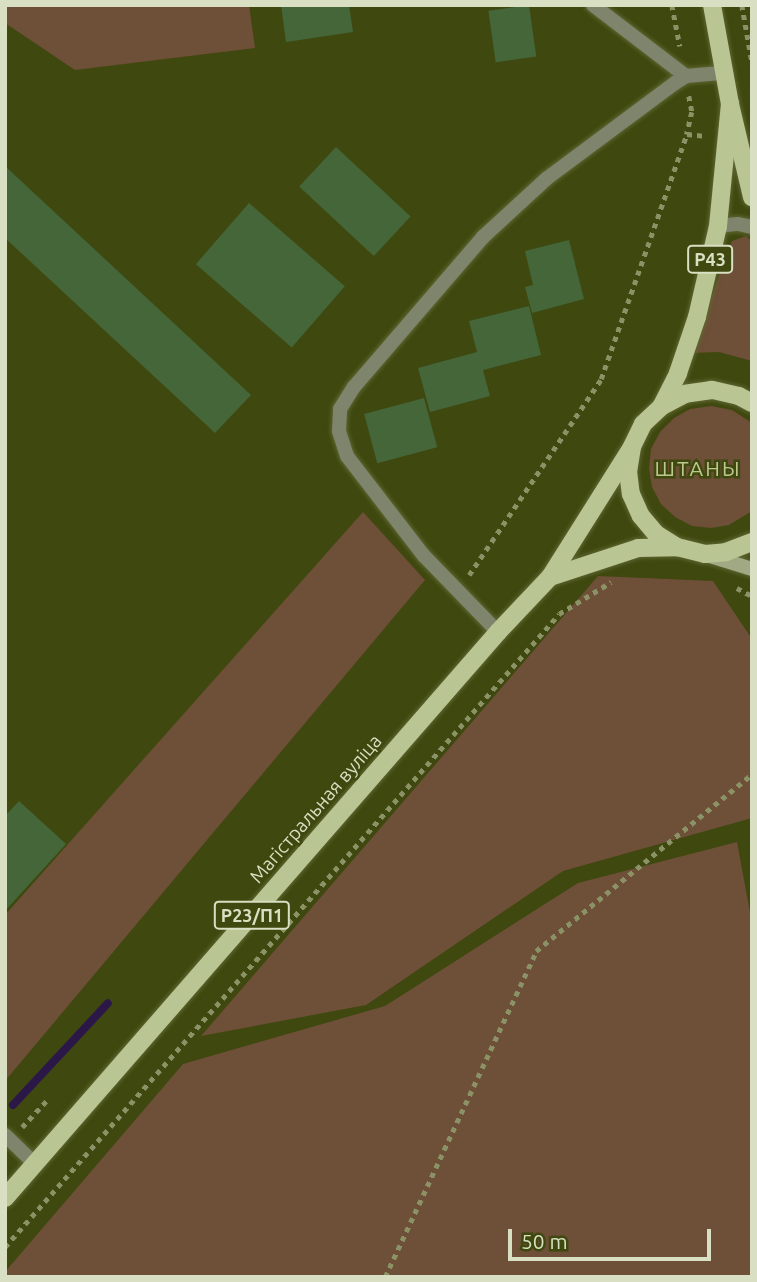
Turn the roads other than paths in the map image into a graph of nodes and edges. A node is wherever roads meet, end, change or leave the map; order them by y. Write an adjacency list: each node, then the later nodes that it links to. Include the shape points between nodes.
1 (593, 5): 4 (street)
2 (712, 5): 3 (main road, Р43)
3 (724, 73): 4 (street); 5 (main road, Р43)
4 (685, 76): 17 (street, via 546,179 483,237 340,409 339,431 347,456 424,556)
5 (730, 104): 6 (main road, Р43); 7 (main road, Р43)
6 (752, 197)
7 (718, 226): 8 (street); 10 (main road, Р43, via 697,317)
8 (752, 228)
9 (752, 403): 10 (main road, Р43, via 712,390 685,394)
10 (661, 407): 11 (main road, Р43, via 643,425)
11 (632, 447): 13 (main road, Р43, via 631,494 656,534); 16 (main road, Магістральная вуліца / Р23/П1)
12 (752, 542): 14 (main road, Р43)
13 (677, 547): 14 (main road, Р43); 16 (main road, Магістральная вуліца / Р23/П1, via 638,548)
14 (705, 554): 15 (main road, Р43)
15 (752, 569)
16 (550, 577): 17 (main road, Магістральная вуліца / Р23/П1)
17 (498, 632): 19 (main road, Магістральная вуліца / Р23/П1)
18 (5, 1135): 19 (street)
19 (34, 1164): 20 (main road, Магістральная вуліца / Р23/П1)
20 (5, 1198)

